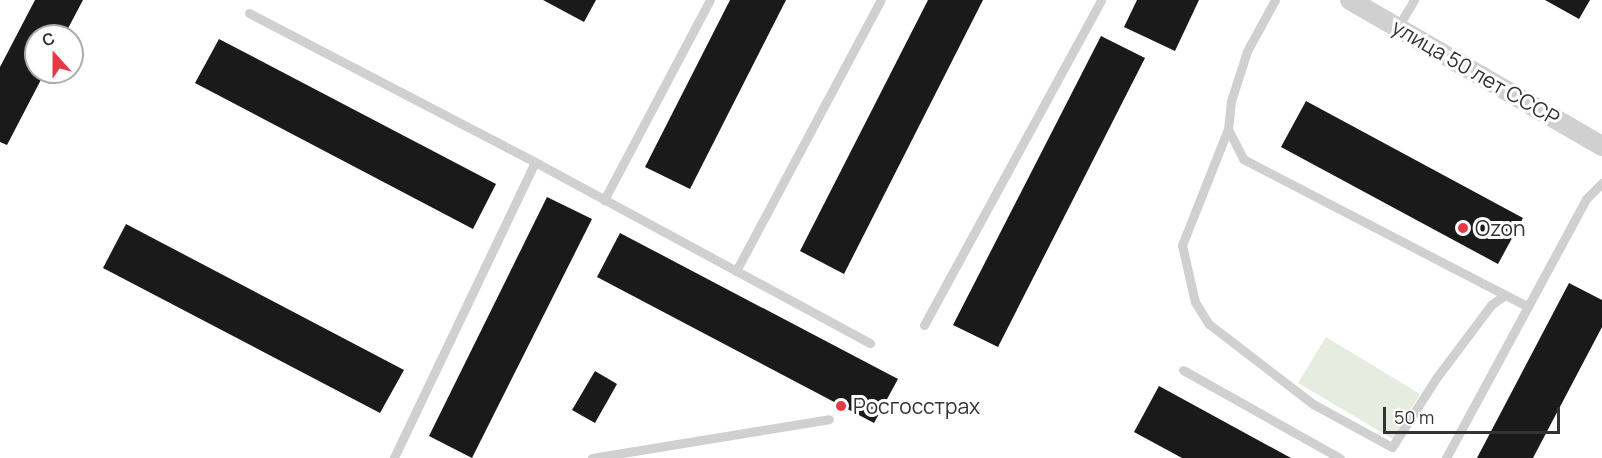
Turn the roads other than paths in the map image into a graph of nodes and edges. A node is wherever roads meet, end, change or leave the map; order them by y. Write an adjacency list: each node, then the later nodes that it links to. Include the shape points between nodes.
1 (710, 0): 13 (lane)
2 (880, 0): 14 (lane)
3 (1101, 0): 17 (lane)
4 (1275, 0): 9 (lane, via 1247,51)
5 (1350, 0): 8 (street, улица 50 лет СССР)
6 (1414, 0): 8 (lane)
7 (249, 13): 11 (lane)
8 (1399, 25): 10 (street, улица 50 лет СССР)
9 (1228, 129): 15 (lane, via 1243,159); 15 (lane, via 1182,245 1195,302 1209,324 1313,404 1392,447 1437,377 1491,305)
10 (1602, 146)
11 (535, 162): 13 (lane); 21 (lane)
12 (1602, 183): 16 (lane, via 1586,199)
13 (603, 200): 14 (lane)
14 (736, 271): 18 (lane)
15 (1505, 296): 16 (lane)
16 (1528, 308): 24 (lane)
17 (924, 325)
18 (870, 343)
19 (1183, 370): 23 (lane)
20 (829, 419): 22 (lane)
21 (394, 458)
22 (592, 458)
23 (1340, 458)
24 (1446, 458)

